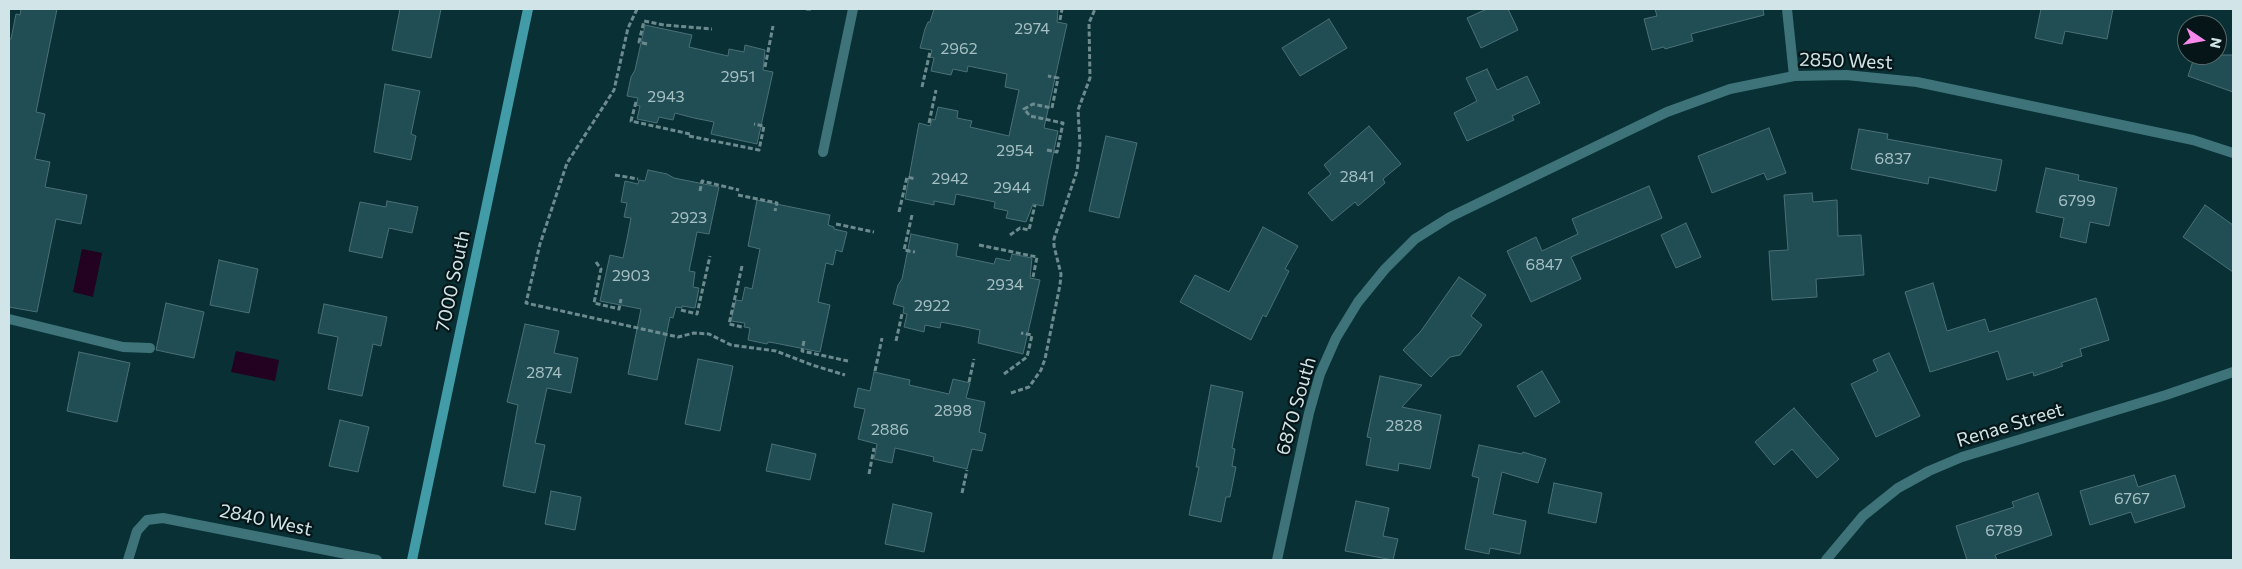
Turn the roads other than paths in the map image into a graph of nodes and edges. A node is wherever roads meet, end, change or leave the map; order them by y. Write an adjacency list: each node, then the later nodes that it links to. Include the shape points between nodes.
1 (528, 9): 13 (main road, 7000 South)
2 (853, 9): 5 (street)
3 (1787, 9): 4 (street)
4 (1794, 76): 6 (street, 2850 West, via 1846,75 1917,82 2193,140); 7 (street, 2850 West, via 1730,89 1667,112)
5 (823, 152)
6 (2233, 153)
7 (1450, 217): 14 (street, 6870 South, via 1415,239 1385,269 1358,302 1336,338 1320,374 1309,413)
8 (9, 319): 9 (street, via 122,347)
9 (150, 348)
10 (2233, 372): 15 (street, Renae Street, via 1962,457 1929,471 1898,488 1863,516)
11 (128, 560): 12 (street, 2840 West, via 137,531 147,520 163,518)
12 (377, 560)
13 (412, 560)
14 (1277, 560)
15 (1826, 560)

